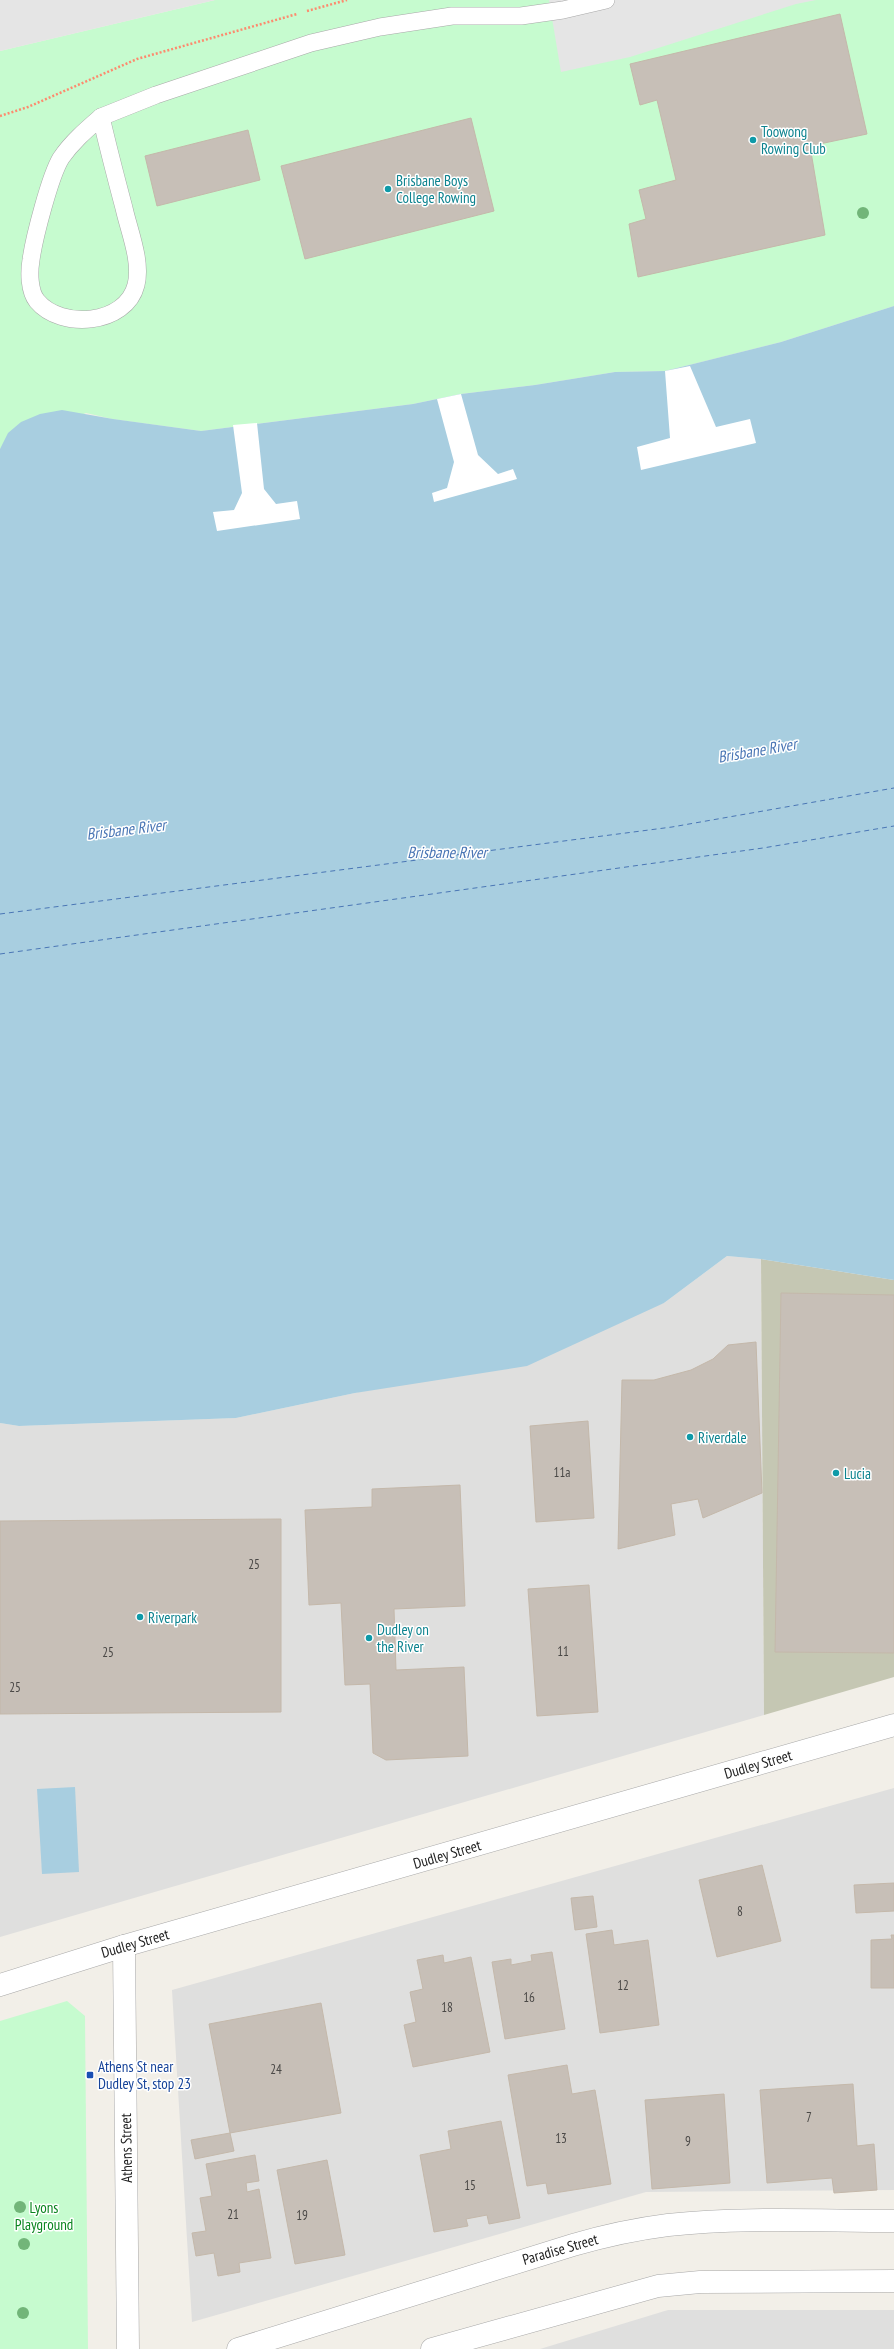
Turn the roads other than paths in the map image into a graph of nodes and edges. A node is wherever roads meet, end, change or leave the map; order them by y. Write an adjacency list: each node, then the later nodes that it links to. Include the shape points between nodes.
1 (606, 0): 2 (lane, via 521,16 452,16 380,27 311,44 156,95)
2 (101, 117): 2 (lane, via 137,260 136,286 125,304 104,317 76,319 53,314 37,300 30,284 30,261 51,182 60,160 75,140)
3 (894, 1725): 4 (street, Dudley Street)
4 (124, 1946): 5 (street, Dudley Street); 8 (street, Athens Street)
5 (0, 1984)
6 (894, 2221): 9 (street, Paradise Street, via 740,2220 629,2231 573,2245)
7 (894, 2281): 10 (street, via 700,2282 658,2286 629,2292)
8 (128, 2349)
9 (238, 2349)
10 (432, 2349)

